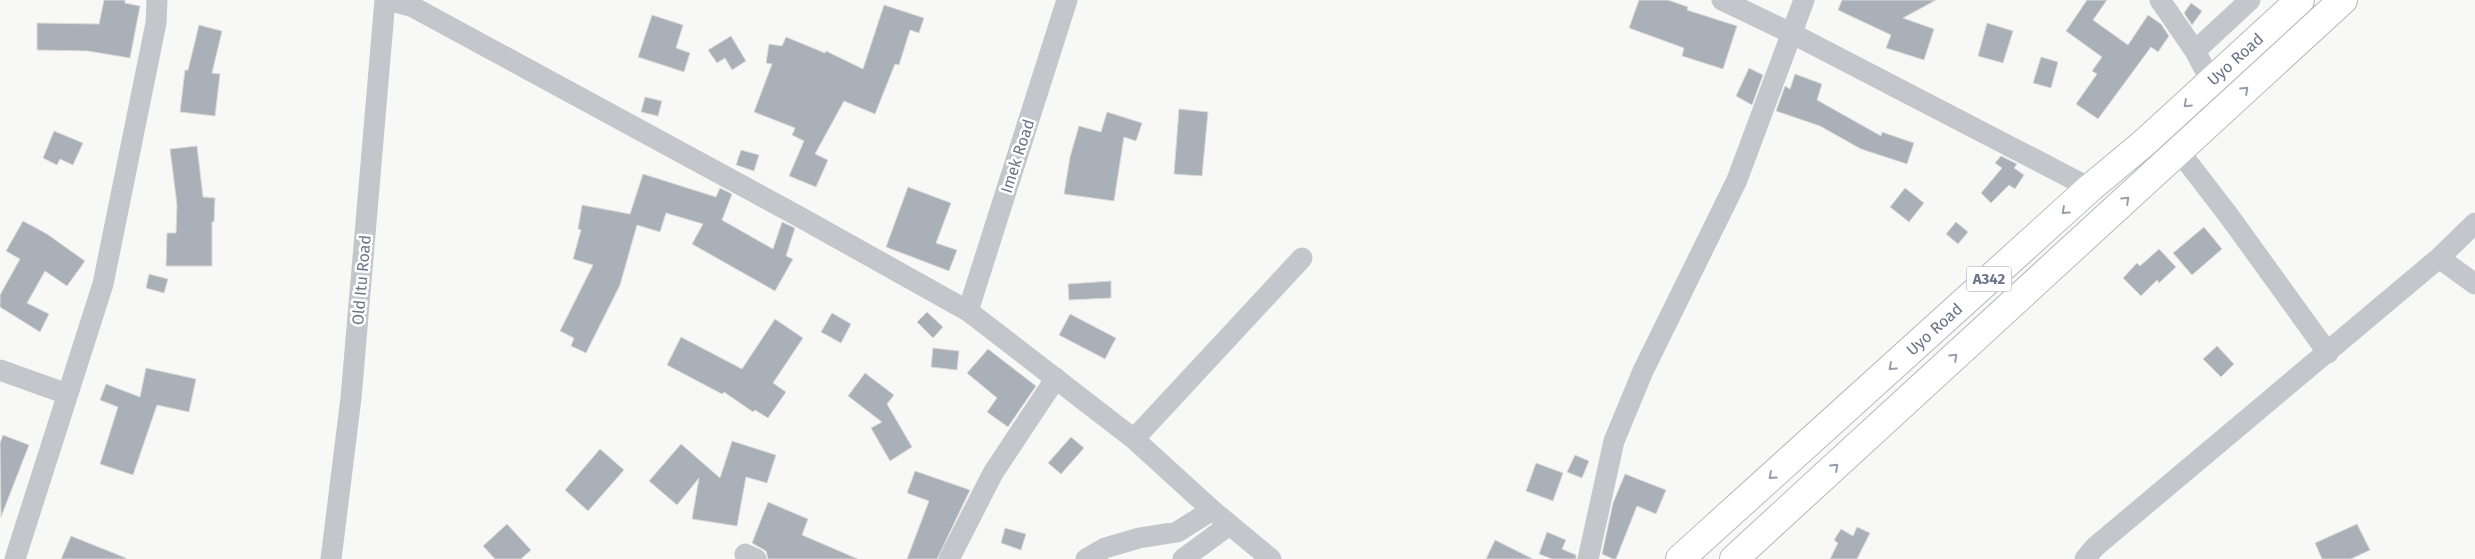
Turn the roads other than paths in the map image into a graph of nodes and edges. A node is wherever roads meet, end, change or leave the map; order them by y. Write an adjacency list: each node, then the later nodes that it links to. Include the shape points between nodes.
1 (157, 0): 23 (street, via 156,23 103,284)
2 (386, 0): 19 (street, via 414,7); 28 (street, Old Itu Road, via 351,398)
3 (1067, 0): 19 (street, Imek Road)
4 (1722, 0): 10 (street)
5 (1804, 0): 10 (street)
6 (2160, 0): 11 (street)
7 (2250, 0): 11 (street)
8 (2300, 0): 12 (highway, Uyo Road / A342)
9 (2343, 0): 13 (highway, Uyo Road / A342, one-way to 9)
10 (1793, 34): 14 (street); 33 (street, via 1737,180 1643,371 1614,441)
11 (2196, 51): 12 (street)
12 (2211, 81): 14 (highway, Uyo Road / A342, one-way to 14)
13 (2178, 151): 20 (street); 35 (highway, Uyo Road / A342, one-way to 13)
14 (2090, 188): 34 (highway, Uyo Road / A342, one-way to 34)
15 (2475, 223): 17 (street)
16 (1302, 258): 24 (street)
17 (2439, 258): 18 (street); 20 (street)
18 (2475, 284)
19 (968, 311): 22 (street)
20 (2328, 353): 36 (street, via 2095,547)
21 (0, 370): 23 (street)
22 (1056, 378): 24 (street); 29 (street, via 993,473)
23 (67, 394): 27 (street)
24 (1134, 439): 25 (street)
25 (1212, 510): 26 (street); 30 (street, via 1177,532 1105,548)
26 (1229, 524): 31 (street); 32 (street)
27 (15, 559)
28 (331, 559)
29 (949, 559)
30 (1086, 559)
31 (1183, 559)
32 (1271, 559)
33 (1588, 559)
34 (1680, 559)
35 (1734, 559)
36 (2085, 559)

